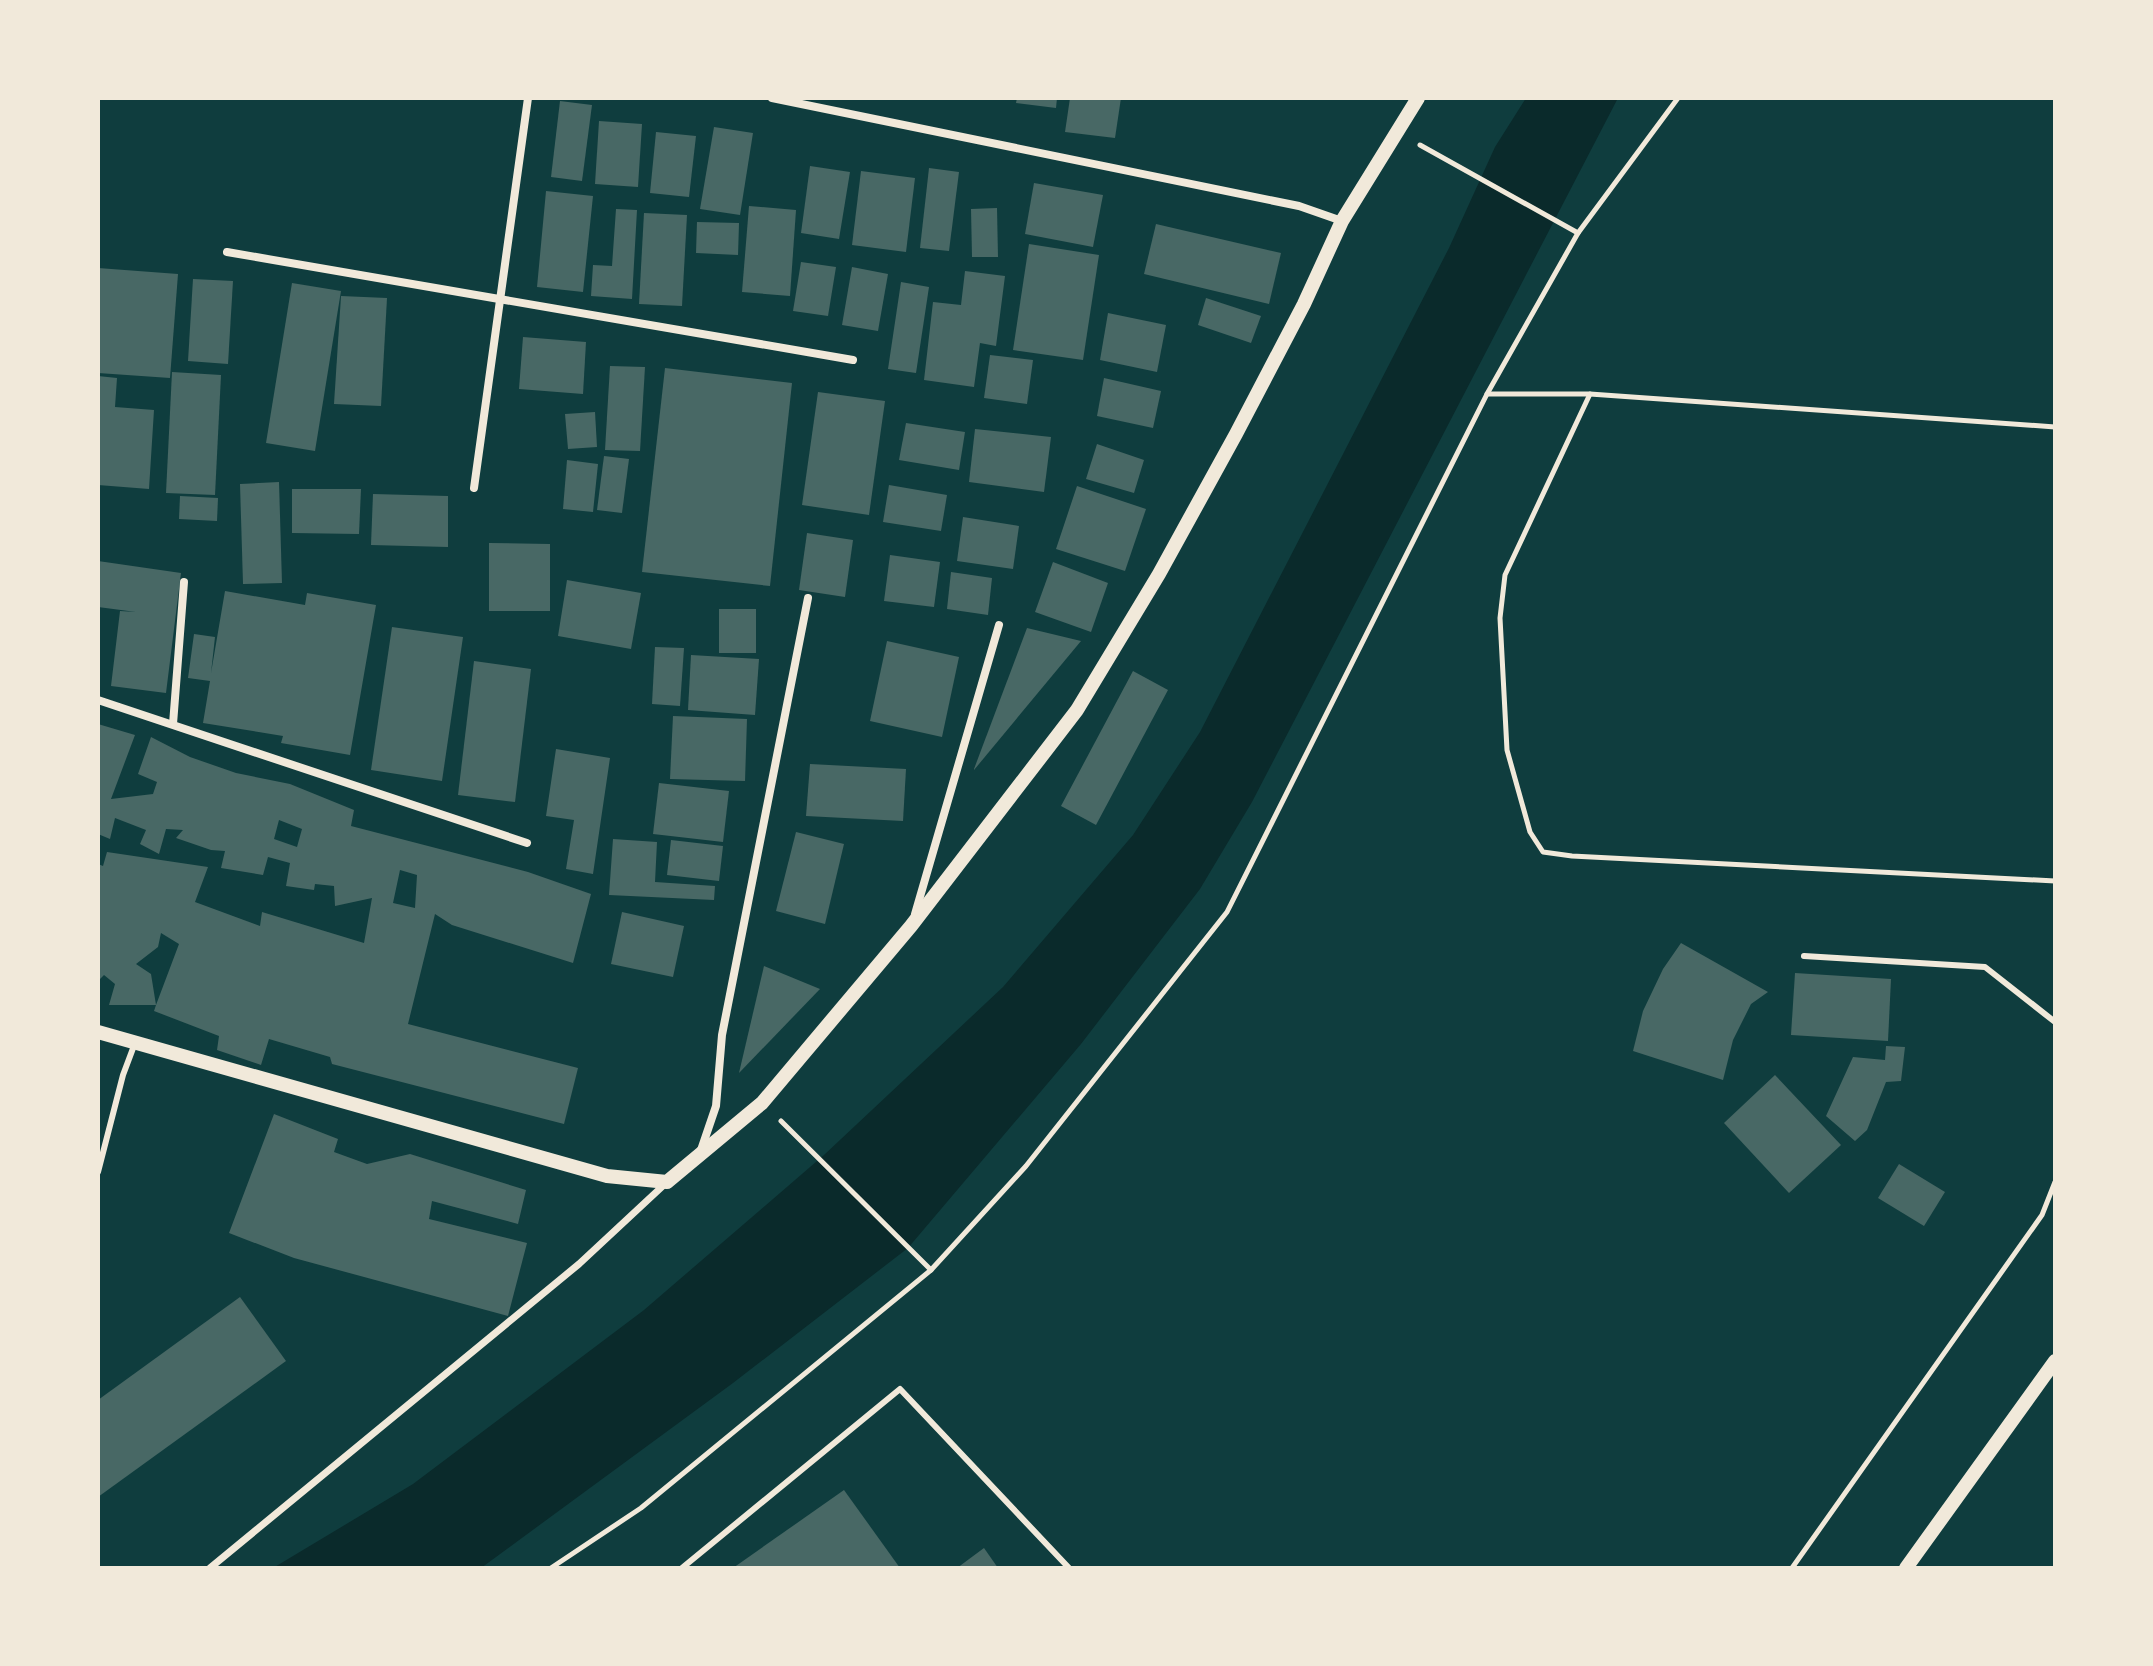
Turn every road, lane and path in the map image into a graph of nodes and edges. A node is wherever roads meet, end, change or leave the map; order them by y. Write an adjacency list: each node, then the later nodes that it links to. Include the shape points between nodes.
1 (528, 98): 9 (street)
2 (772, 98): 6 (street, via 1299,206)
3 (1418, 98): 6 (street)
4 (1678, 98): 7 (path)
5 (1437, 155): 7 (path)
6 (1342, 221): 22 (street, via 1236,434 1077,710)
7 (1578, 233): 11 (path)
8 (227, 252): 9 (street)
9 (500, 298): 10 (street); 14 (street)
10 (853, 360)
11 (1487, 394): 12 (path); 32 (path, via 1227,912 1026,1166)
12 (1590, 394): 13 (path); 21 (path, via 1505,575 1500,618 1507,750 1530,832 1543,852)
13 (2055, 427)
14 (474, 488)
15 (184, 582): 19 (street)
16 (808, 598): 28 (street, via 722,1035 716,1106)
17 (999, 625): 22 (street)
18 (98, 700): 19 (street)
19 (173, 724): 20 (street)
20 (527, 843)
21 (2055, 881)
22 (911, 926): 28 (street, via 762,1103)
23 (1804, 956): 24 (lane, via 1985,967)
24 (2055, 1022)
25 (98, 1032): 26 (street)
26 (135, 1043): 29 (lane); 30 (street, via 607,1176)
27 (808, 1146): 32 (path)
28 (699, 1156): 30 (street)
29 (98, 1172)
30 (667, 1182): 34 (street, via 579,1264)
31 (2055, 1182): 38 (path, via 2042,1215)
32 (931, 1270): 35 (path, via 641,1508)
33 (2055, 1361): 39 (street)
34 (210, 1568)
35 (551, 1568)
36 (682, 1568): 37 (lane, via 900,1389)
37 (1069, 1568)
38 (1792, 1568)
39 (1906, 1568)

